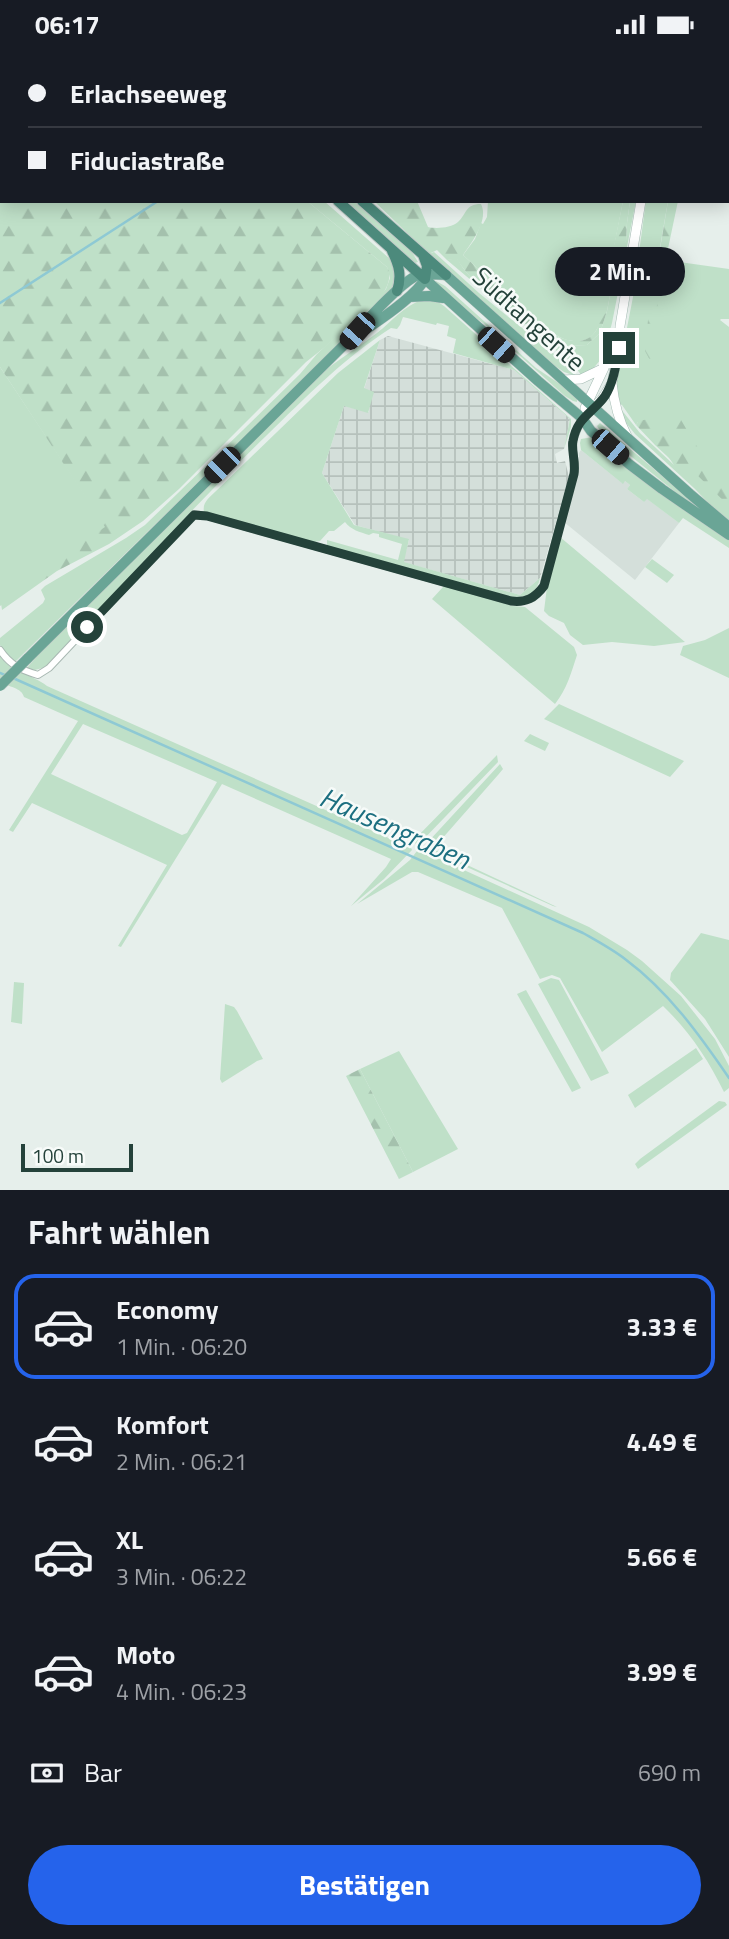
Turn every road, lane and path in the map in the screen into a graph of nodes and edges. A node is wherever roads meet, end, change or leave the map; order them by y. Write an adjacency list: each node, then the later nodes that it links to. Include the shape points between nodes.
1 (340, 203): 4 (highway, Südtangente)
2 (364, 203): 5 (highway, Südtangente)
3 (641, 203): 10 (main road)
4 (388, 246): 7 (highway, Südtangente); 8 (highway, via 399,269)
5 (423, 255): 6 (highway, Südtangente); 7 (highway)
6 (446, 275): 7 (main road); 12 (main road, Südtangente)
7 (424, 276): 8 (main road, via 411,278); 9 (main road, Südtangente)
8 (402, 295): 9 (main road); 20 (main road, bridge, via 348,342)
9 (447, 299): 15 (main road, Südtangente)
10 (620, 325): 11 (main road); 13 (main road)
11 (604, 368): 12 (main road, via 581,379); 14 (main road)
12 (563, 380): 14 (main road, Südtangente)
13 (612, 383): 14 (main road, via 602,399); 16 (main road)
14 (591, 405): 15 (main road); 16 (main road, Südtangente)
15 (582, 418): 18 (main road, Südtangente, via 629,464); 19 (street, via 572,443 574,474 544,586 531,599 511,601 194,515 49,668 38,675 17,668)
16 (628, 437): 17 (main road, Südtangente)
17 (729, 527)
18 (729, 535)
19 (0, 650)
20 (0, 686)

